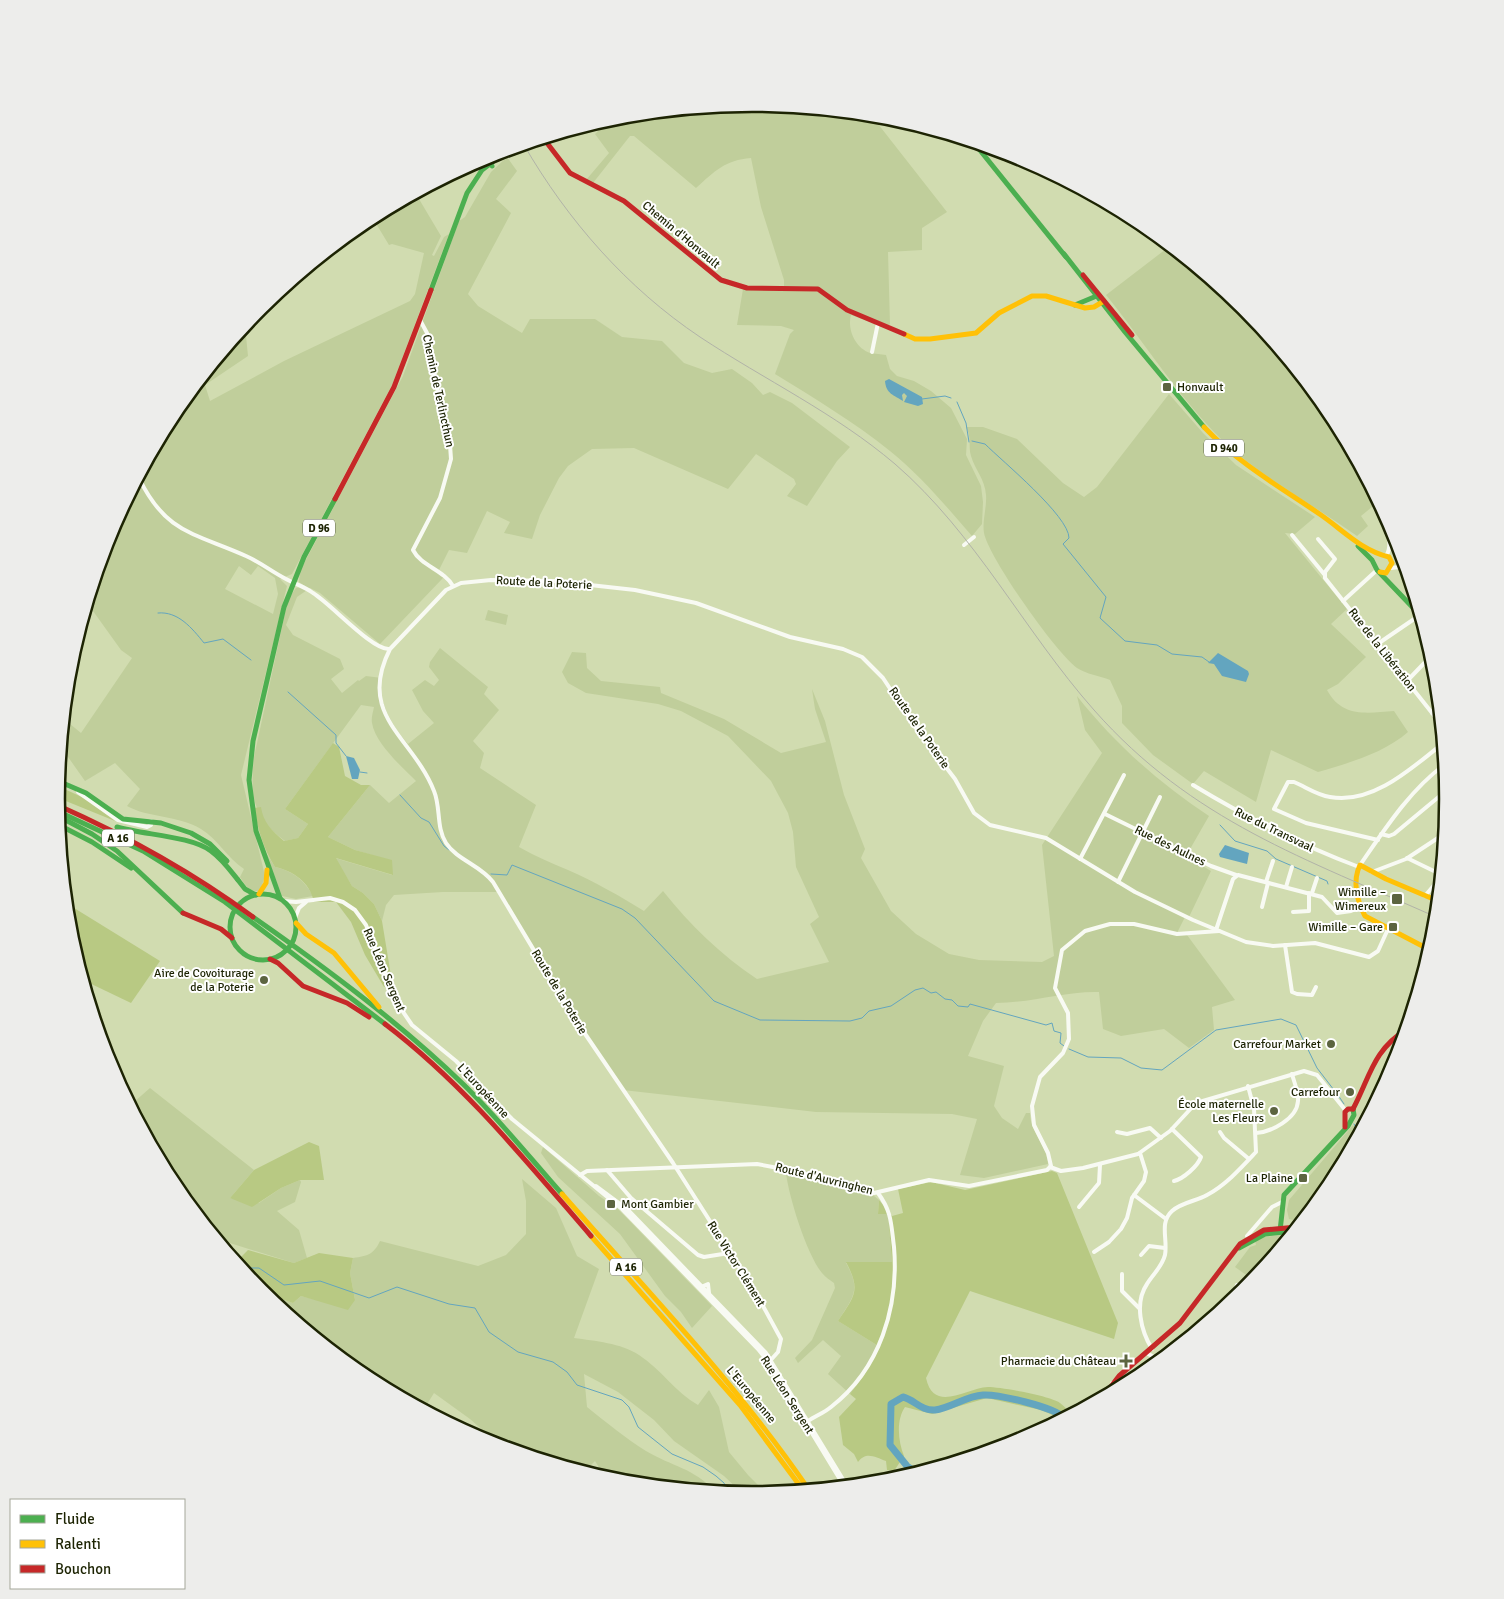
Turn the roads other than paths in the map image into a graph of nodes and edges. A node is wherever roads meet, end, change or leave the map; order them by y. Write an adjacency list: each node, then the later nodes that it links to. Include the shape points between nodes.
1 (548, 144): 8 (main road, Chemin d'Honvault, via 570,173 624,201 721,280 747,288 818,289 842,308)
2 (982, 152): 4 (main road, D 940)
3 (491, 165): 7 (main road, D 96, via 460,212)
4 (1097, 296): 5 (main road, D 940); 6 (main road)
5 (1103, 302): 6 (main road, Chemin d'Honvault, via 1090,308); 13 (main road, D 940, via 1205,428 1231,454)
6 (1072, 305): 8 (main road, Chemin d'Honvault, via 1046,296 1032,296 996,315 978,332 930,340 913,338)
7 (420, 320): 23 (main road, D 96, via 391,394); 24 (street, Chemin de Terlincthun, via 427,333 451,456 442,495 413,550)
8 (878, 323): 9 (street)
9 (872, 352)
10 (142, 485): 23 (street, via 155,506 175,525 199,538 250,557)
11 (1292, 535): 22 (street, Rue de la Libération)
12 (974, 537): 15 (street)
13 (1350, 538): 17 (main road, D 940); 18 (main road, D 940)
14 (1318, 539): 22 (street, via 1335,559)
15 (964, 545)
16 (1391, 547): 17 (street)
17 (1384, 556): 18 (main road, via 1376,559); 20 (main road, via 1391,561)
18 (1374, 564): 21 (main road)
19 (1398, 566): 20 (street)
20 (1391, 569): 21 (main road); 25 (main road, via 1390,578)
21 (1378, 571): 26 (street); 27 (main road)
22 (1324, 574): 26 (street, Rue de la Libération)
23 (292, 583): 30 (street, via 318,596 370,639); 55 (main road, D 96, via 280,622 250,762 250,802)
24 (453, 586): 30 (street, Route de la Poterie, via 436,598); 54 (street, Route de la Poterie, via 480,580 528,580 635,590 692,602 790,637 854,653 869,663 890,687 977,816 1005,830 1044,837)
25 (1409, 598)
26 (1343, 601): 29 (street, Rue de la Libération)
27 (1411, 606)
28 (1415, 618): 29 (street)
29 (1378, 643): 32 (street, Rue de la Libération)
30 (390, 649): 105 (street, Route de la Poterie, via 380,674 379,697 391,724 434,790 445,841 493,882 576,1022)
31 (1425, 661): 32 (street)
32 (1407, 681): 33 (street, Rue de la Libération)
33 (1432, 712)
34 (1437, 748): 52 (street, via 1396,780 1354,797 1326,796 1288,782 1274,810 1303,822)
35 (1438, 770): 50 (street, via 1421,784)
36 (1124, 775): 43 (street)
37 (65, 785): 47 (main road, via 88,795 119,817)
38 (1193, 785): 57 (street, Rue du Transvaal, via 1268,828 1316,851)
39 (65, 786): 47 (street, via 123,822 148,827)
40 (1160, 797): 49 (street)
41 (1439, 797): 50 (street, via 1394,834)
42 (65, 808): 46 (main road, L'Européenne / A 16)
43 (1105, 814): 49 (street, Rue des Aulnes); 54 (street)
44 (65, 815): 70 (main road, L'Européenne / A 16, via 144,851)
45 (65, 820): 78 (main road, via 117,851)
46 (93, 820): 63 (main road, via 144,835 201,844 222,859); 70 (main road, L'Européenne / A 16, via 156,851)
47 (151, 821): 63 (main road, via 184,830 208,843 227,861)
48 (66, 828): 78 (main road, via 119,859)
49 (1143, 832): 61 (street, Rue des Aulnes); 64 (street)
50 (1382, 834): 52 (street)
51 (1438, 838): 53 (street)
52 (1378, 840): 57 (street)
53 (1407, 858): 59 (street); 60 (street)
54 (1080, 859): 64 (street, Route de la Poterie)
55 (265, 860): 69 (main road, D 96, via 267,880); 73 (main road, D 96)
56 (1273, 862): 65 (street)
57 (1360, 866): 59 (main road); 76 (main road, via 1356,875)
58 (1292, 867): 67 (street)
59 (1372, 872): 71 (main road)
60 (1435, 873)
61 (1236, 875): 65 (street, Rue des Aulnes); 81 (street)
62 (1317, 878): 68 (street)
63 (238, 880): 69 (main road, via 245,889)
64 (1118, 882): 81 (street, Route de la Poterie)
65 (1267, 882): 67 (street, Rue des Aulnes); 75 (street)
66 (1433, 885): 71 (street)
67 (1286, 887): 68 (street, Rue des Aulnes)
68 (1310, 893): 76 (street, via 1325,898 1337,913); 77 (street, via 1309,911)
69 (257, 895): 73 (main road); 82 (main road, via 244,900 234,912 230,926)
70 (221, 896): 85 (main road, L'Européenne / A 16)
71 (1425, 896): 72 (main road)
72 (1432, 899)
73 (282, 900): 74 (street, Rue Léon Sergent); 79 (main road)
74 (310, 900): 79 (street, via 299,908); 108 (street, Rue Léon Sergent, via 336,899 357,912 366,925 396,1003 410,1023 456,1062 512,1119)
75 (1262, 907)
76 (1361, 907): 80 (main road, via 1368,919)
77 (1293, 912)
78 (183, 913): 82 (main road, via 221,929)
79 (296, 921): 86 (main road, via 290,947 280,956); 90 (main road, via 303,933 331,951 367,996)
80 (1388, 929): 83 (street, Route de la Poterie, via 1379,949 1371,957 1317,943); 84 (main road)
81 (1217, 931): 83 (street, Route de la Poterie, via 1252,944); 106 (street, via 1177,934 1134,924 1110,924 1082,932 1062,950 1055,988 1068,1015 1069,1039 1062,1052 1040,1076 1032,1106 1034,1125 1049,1155)
82 (232, 939): 86 (main road, via 248,956 258,960)
83 (1285, 945): 87 (street, via 1292,992 1312,995)
84 (1423, 947)
85 (303, 958): 88 (main road, L'Européenne / A 16); 90 (main road, L'Européenne / A 16)
86 (270, 959): 88 (main road, via 303,986 346,1003)
87 (1316, 987)
88 (398, 1034): 135 (main road, L'Européenne / A 16, via 444,1072 480,1109 740,1405)
89 (1398, 1034): 93 (main road, via 1380,1050)
90 (432, 1054): 134 (main road, L'Européenne / A 16, via 484,1106 734,1389)
91 (1292, 1074): 92 (street, Route d'Auvringhen); 94 (street, Route d'Auvringhen, via 1306,1070 1315,1073); 100 (street, via 1297,1106 1282,1124)
92 (1248, 1086): 96 (street, Route d'Auvringhen, via 1196,1103); 100 (street)
93 (1353, 1110): 94 (main road, via 1348,1109); 95 (main road)
94 (1346, 1114): 95 (main road); 97 (main road)
95 (1353, 1117): 97 (main road)
96 (1172, 1129): 101 (street, Route d'Auvringhen); 109 (street, via 1201,1157)
97 (1344, 1130): 112 (main road, via 1286,1193)
98 (1117, 1132): 101 (street, via 1127,1134 1150,1128)
99 (1220, 1132): 103 (street)
100 (1256, 1133): 103 (street, via 1256,1150)
101 (1161, 1138): 102 (street, Route d'Auvringhen)
102 (1140, 1153): 104 (street, Route d'Auvringhen); 111 (street, via 1146,1175)
103 (1249, 1159): 114 (street, via 1220,1187 1175,1208)
104 (1100, 1165): 106 (street, Route d'Auvringhen, via 1061,1171); 113 (street, via 1099,1183)
105 (676, 1167): 107 (street, Route d'Auvringhen); 110 (street, Route d'Auvringhen, via 763,1165 867,1192); 121 (street, Rue Victor Clément)
106 (1050, 1167): 110 (street, Route d'Auvringhen, via 966,1187 929,1180)
107 (607, 1170): 108 (street, Route d'Auvringhen, via 585,1171); 121 (street, via 631,1198 699,1256)
108 (580, 1175): 124 (street, Rue Léon Sergent, via 622,1209)
109 (1174, 1181)
110 (878, 1192): 132 (street, via 890,1210 896,1266 890,1316 873,1356 856,1383 830,1409)
111 (1134, 1196): 114 (street); 120 (street, via 1121,1229)
112 (1282, 1202): 116 (main road); 118 (street, via 1272,1207)
113 (1079, 1207)
114 (1166, 1219): 119 (street)
115 (1289, 1228): 116 (main road)
116 (1282, 1229): 117 (main road); 126 (main road, via 1251,1241 1225,1263 1188,1314)
117 (1287, 1230)
118 (1247, 1236)
119 (1165, 1248): 122 (street, via 1149,1246); 125 (street, via 1161,1265 1144,1290)
120 (1094, 1252)
121 (729, 1253): 129 (street, Rue Victor Clément, via 781,1338 780,1350)
122 (1141, 1255)
123 (1122, 1274): 125 (street, via 1122,1291)
124 (701, 1288): 129 (street, Rue Léon Sergent); 129 (street, Rue Léon Sergent, via 708,1284 709,1293)
125 (1140, 1308): 126 (street, via 1145,1337)
126 (1152, 1349): 127 (main road)
127 (1147, 1353): 128 (street); 130 (main road)
128 (1153, 1357)
129 (770, 1361): 132 (street, Rue Léon Sergent)
130 (1112, 1382): 131 (main road)
131 (1110, 1385)
132 (806, 1422): 133 (street, Rue Léon Sergent)
133 (843, 1481)
134 (805, 1484)
135 (799, 1485)

